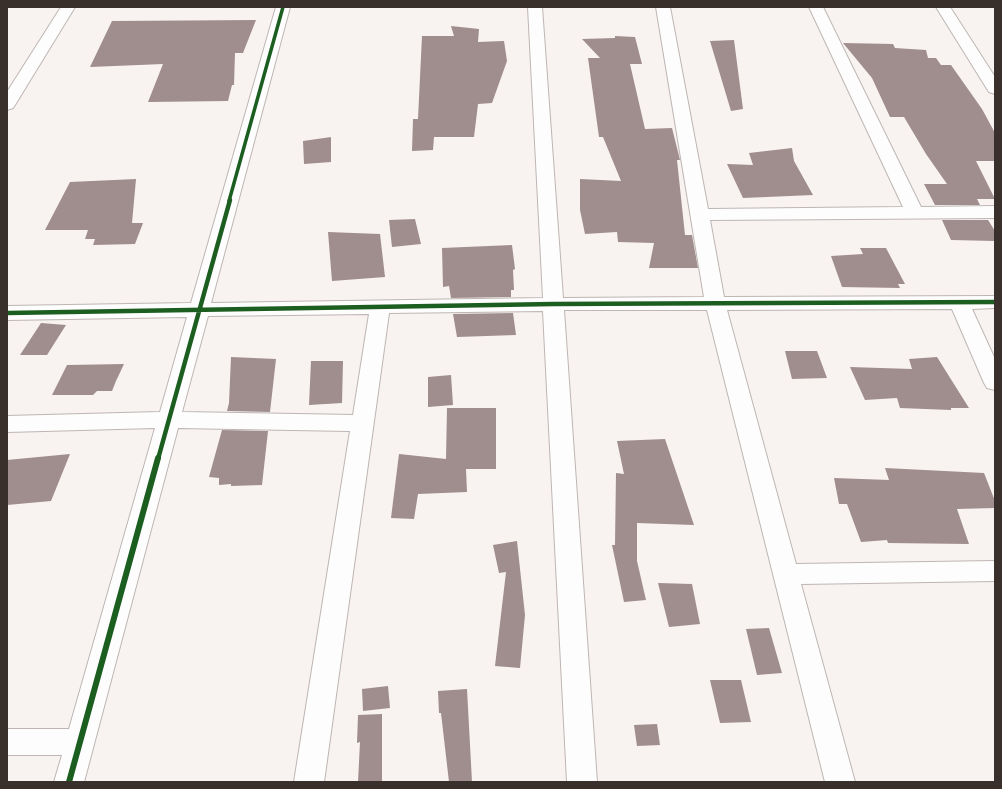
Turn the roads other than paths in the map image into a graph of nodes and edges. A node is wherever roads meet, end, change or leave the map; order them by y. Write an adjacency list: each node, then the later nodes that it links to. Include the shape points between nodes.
1 (68, 7): 8 (street)
2 (283, 7): 17 (street)
3 (534, 7): 15 (street)
4 (663, 7): 11 (street)
5 (816, 7): 10 (street)
6 (943, 7): 7 (street)
7 (995, 89)
8 (7, 105)
9 (995, 212): 10 (street)
10 (915, 213): 11 (street)
11 (700, 215): 14 (street)
12 (959, 302): 13 (street); 14 (street); 19 (street)
13 (995, 302)
14 (715, 303): 15 (street); 24 (street)
15 (554, 304): 16 (street); 29 (street)
16 (380, 307): 17 (street); 21 (street)
17 (200, 310): 18 (street); 20 (street)
18 (7, 313)
19 (995, 383)
20 (169, 420): 21 (street); 22 (street); 26 (street)
21 (363, 423): 28 (street)
22 (7, 424)
23 (995, 570): 24 (street)
24 (786, 574): 30 (street)
25 (7, 742): 26 (street)
26 (80, 742): 27 (street)
27 (69, 782)
28 (309, 782)
29 (582, 782)
30 (840, 782)

